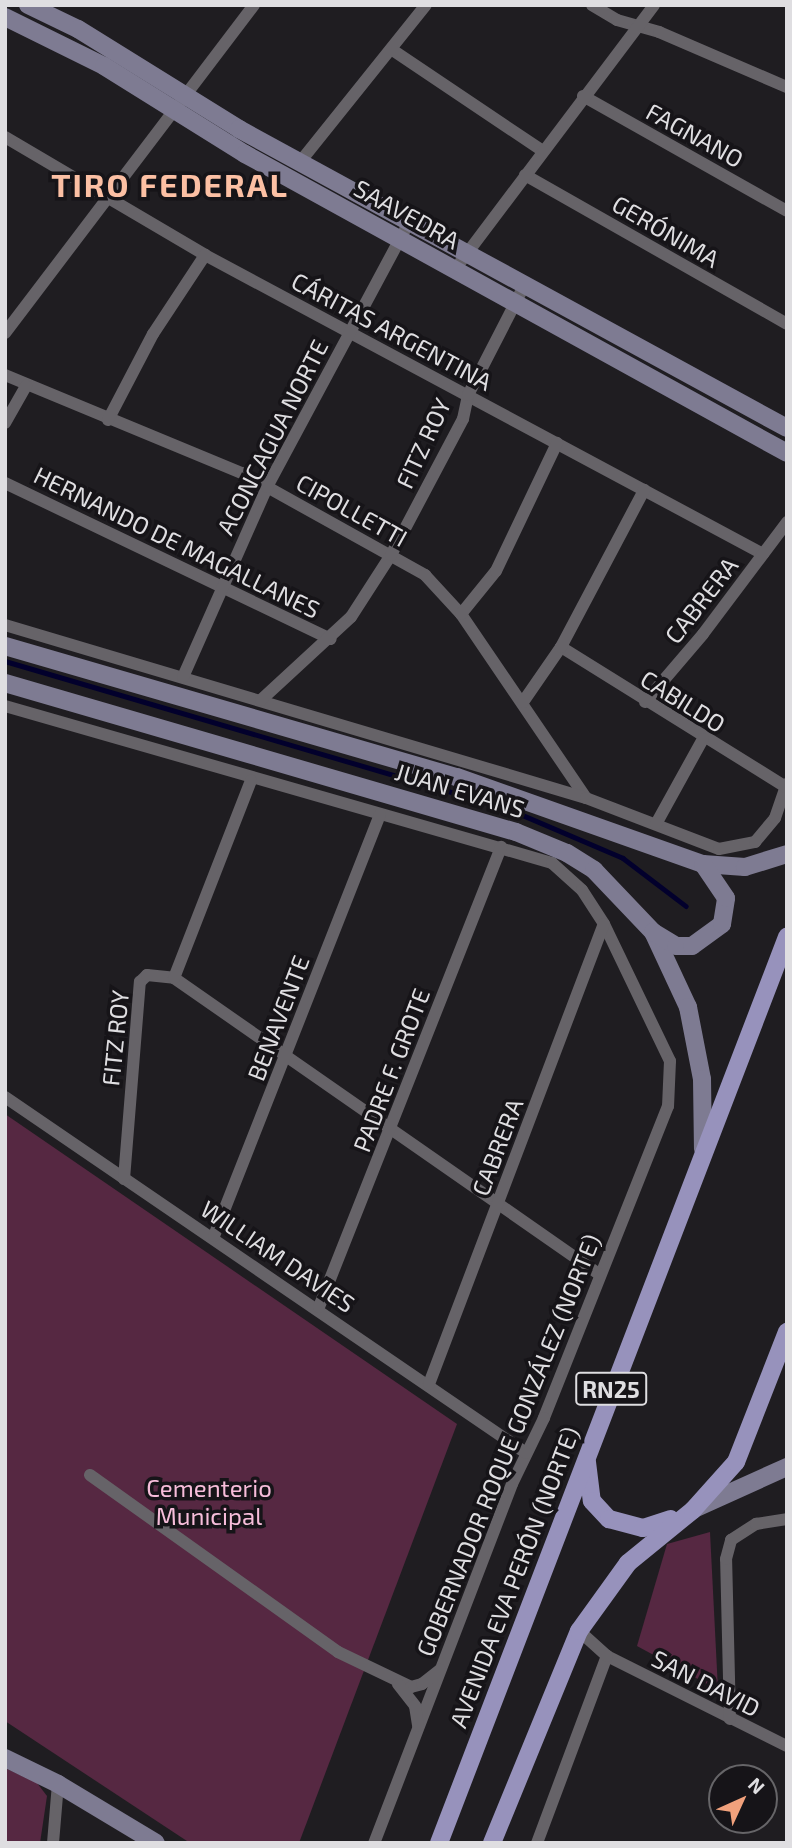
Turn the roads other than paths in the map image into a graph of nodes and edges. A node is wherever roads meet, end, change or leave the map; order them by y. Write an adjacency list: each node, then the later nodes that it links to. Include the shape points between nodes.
1 (28, 5): 11 (street, SAAVEDRA, via 78,29)
2 (254, 5): 11 (street)
3 (426, 5): 8 (street)
4 (592, 5): 7 (street)
5 (654, 5): 7 (street)
6 (5, 17): 11 (street, SAAVEDRA)
7 (638, 26): 9 (street); 10 (street)
8 (391, 49): 13 (street); 14 (street)
9 (787, 87)
10 (583, 96): 13 (street); 17 (street, FAGNANO)
11 (179, 101): 14 (street, SAAVEDRA); 16 (street); 18 (street, SAAVEDRA, via 245,153)
12 (5, 137): 16 (street, CÁRITAS ARGENTINA)
13 (543, 151): 15 (street)
14 (300, 162): 18 (street, SAAVEDRA)
15 (525, 175): 20 (street); 22 (street, GERÓNIMA)
16 (108, 198): 19 (street, CÁRITAS ARGENTINA); 24 (street)
17 (787, 211)
18 (405, 229): 20 (street, SAAVEDRA); 23 (street, ACONCAGUA NORTE)
19 (205, 255): 23 (street, CÁRITAS ARGENTINA); 28 (street, via 153,334)
20 (461, 261): 21 (street, SAAVEDRA)
21 (520, 293): 27 (street, FITZ ROY); 30 (street, SAAVEDRA); 32 (street, SAAVEDRA)
22 (787, 324)
23 (350, 332): 27 (street, CÁRITAS ARGENTINA); 34 (street, ACONCAGUA NORTE)
24 (5, 333)
25 (5, 375): 26 (street, CIPOLLETTI)
26 (26, 386): 28 (street, CIPOLLETTI); 29 (street)
27 (468, 396): 31 (street, CÁRITAS ARGENTINA); 38 (street, FITZ ROY, via 463,419)
28 (108, 420): 34 (street, CIPOLLETTI)
29 (5, 423)
30 (787, 429)
31 (557, 443): 35 (street, CÁRITAS ARGENTINA); 40 (street, via 496,571)
32 (787, 453)
33 (5, 483): 39 (street, HERNANDO DE MAGALLANES)
34 (267, 487): 38 (street, CIPOLLETTI); 39 (street, ACONCAGUA NORTE)
35 (644, 490): 37 (street, CÁRITAS ARGENTINA); 44 (street)
36 (787, 522): 37 (street, CABRERA)
37 (763, 554): 49 (street, CABRERA)
38 (391, 555): 40 (street, CIPOLLETTI, via 425,575); 42 (street, FITZ ROY, via 351,617)
39 (219, 588): 42 (street, HERNANDO DE MAGALLANES); 45 (street, ACONCAGUA NORTE)
40 (461, 614): 48 (street, CIPOLLETTI)
41 (5, 625): 45 (street, JUAN EVANS)
42 (330, 639): 47 (street, FITZ ROY)
43 (5, 646): 59 (street, JUAN EVANS, via 457,777)
44 (561, 647): 48 (street); 49 (street, CABILDO)
45 (183, 677): 47 (street, JUAN EVANS)
46 (5, 683): 61 (street, JUAN EVANS, via 516,832 568,853 594,870)
47 (261, 700): 54 (street, JUAN EVANS)
48 (523, 702): 54 (street, CIPOLLETTI)
49 (645, 702): 51 (street, CABILDO)
50 (5, 706): 52 (street, JUAN EVANS)
51 (703, 739): 53 (street, CABILDO); 56 (street)
52 (251, 780): 55 (street, JUAN EVANS); 63 (street)
53 (786, 785): 56 (street, JUAN EVANS, via 775,818 755,842 719,849)
54 (586, 798): 56 (street, JUAN EVANS)
55 (380, 814): 57 (street, JUAN EVANS); 64 (street, BENAVENTE)
56 (656, 824)
57 (501, 847): 60 (street, JUAN EVANS, via 552,863 567,874); 67 (street, PADRE F. GROTE)
58 (787, 854): 59 (street, JUAN EVANS, via 745,867)
59 (703, 864): 61 (street, via 726,898 722,923 692,946 676,946)
60 (604, 924): 65 (street, JUAN EVANS); 70 (street, CABRERA)
61 (653, 932): 68 (street, JUAN EVANS, via 688,1007 702,1079)
62 (787, 937): 68 (main road, AVENIDA EVA PERÓN (NORTE) / RN25)
63 (174, 978): 64 (street); 69 (street, FITZ ROY, via 147,975 140,982)
64 (286, 1055): 67 (street); 71 (street, BENAVENTE)
65 (670, 1061): 72 (street, GOBERNADOR ROQUE GONZÁLEZ (NORTE), via 668,1106)
66 (5, 1097): 69 (street, WILLIAM DAVIES)
67 (392, 1127): 70 (street); 73 (street, PADRE F. GROTE)
68 (703, 1150): 76 (main road, AVENIDA EVA PERÓN (NORTE) / RN25)
69 (124, 1179): 71 (street, WILLIAM DAVIES)
70 (498, 1202): 72 (street); 75 (street, CABRERA)
71 (214, 1237): 73 (street, WILLIAM DAVIES)
72 (599, 1274): 77 (street, GOBERNADOR ROQUE GONZÁLEZ (NORTE))
73 (318, 1307): 75 (street, WILLIAM DAVIES)
74 (787, 1332): 80 (main road, via 748,1441 721,1482)
75 (429, 1384): 77 (street, WILLIAM DAVIES)
76 (587, 1451): 80 (main road, via 592,1501 609,1519 643,1528); 94 (main road, AVENIDA EVA PERÓN (NORTE) / RN25)
77 (526, 1453): 84 (street, GOBERNADOR ROQUE GONZÁLEZ (NORTE))
78 (787, 1467): 80 (street)
79 (90, 1475): 85 (street, via 338,1652)
80 (693, 1510): 82 (main road, via 628,1563)
81 (787, 1519): 86 (street, via 756,1524 731,1540 726,1559)
82 (579, 1632): 83 (street); 95 (main road)
83 (607, 1656): 86 (street, SAN DAVID); 96 (street)
84 (443, 1667): 85 (street, via 422,1684); 87 (street, GOBERNADOR ROQUE GONZÁLEZ (NORTE))
85 (395, 1681): 87 (street, via 415,1706)
86 (730, 1719): 88 (street, SAN DAVID)
87 (418, 1730): 93 (street, GOBERNADOR ROQUE GONZÁLEZ (NORTE))
88 (787, 1746)
89 (5, 1758): 90 (street)
90 (58, 1784): 91 (street); 92 (street)
91 (53, 1843)
92 (156, 1843)
93 (374, 1843)
94 (439, 1843)
95 (492, 1843)
96 (537, 1843)

